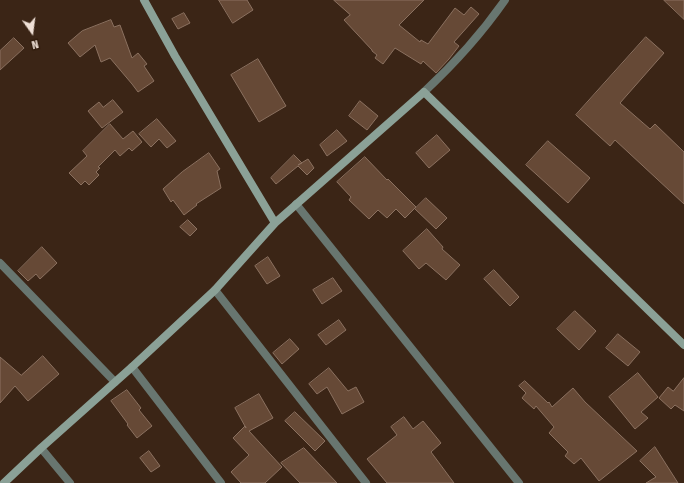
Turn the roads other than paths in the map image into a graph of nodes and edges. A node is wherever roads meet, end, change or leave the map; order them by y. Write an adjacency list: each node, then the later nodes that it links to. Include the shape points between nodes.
1 (144, 0): 5 (street)
2 (505, 0): 3 (street, via 450,68)
3 (424, 92): 4 (street); 8 (street)
4 (296, 204): 5 (street); 16 (street)
5 (275, 223): 7 (street)
6 (0, 263): 10 (street)
7 (215, 290): 9 (street); 15 (street)
8 (684, 345)
9 (132, 367): 10 (street); 14 (street)
10 (115, 382): 11 (street)
11 (41, 448): 12 (street); 13 (street)
12 (4, 483)
13 (70, 483)
14 (221, 483)
15 (366, 483)
16 (519, 483)

